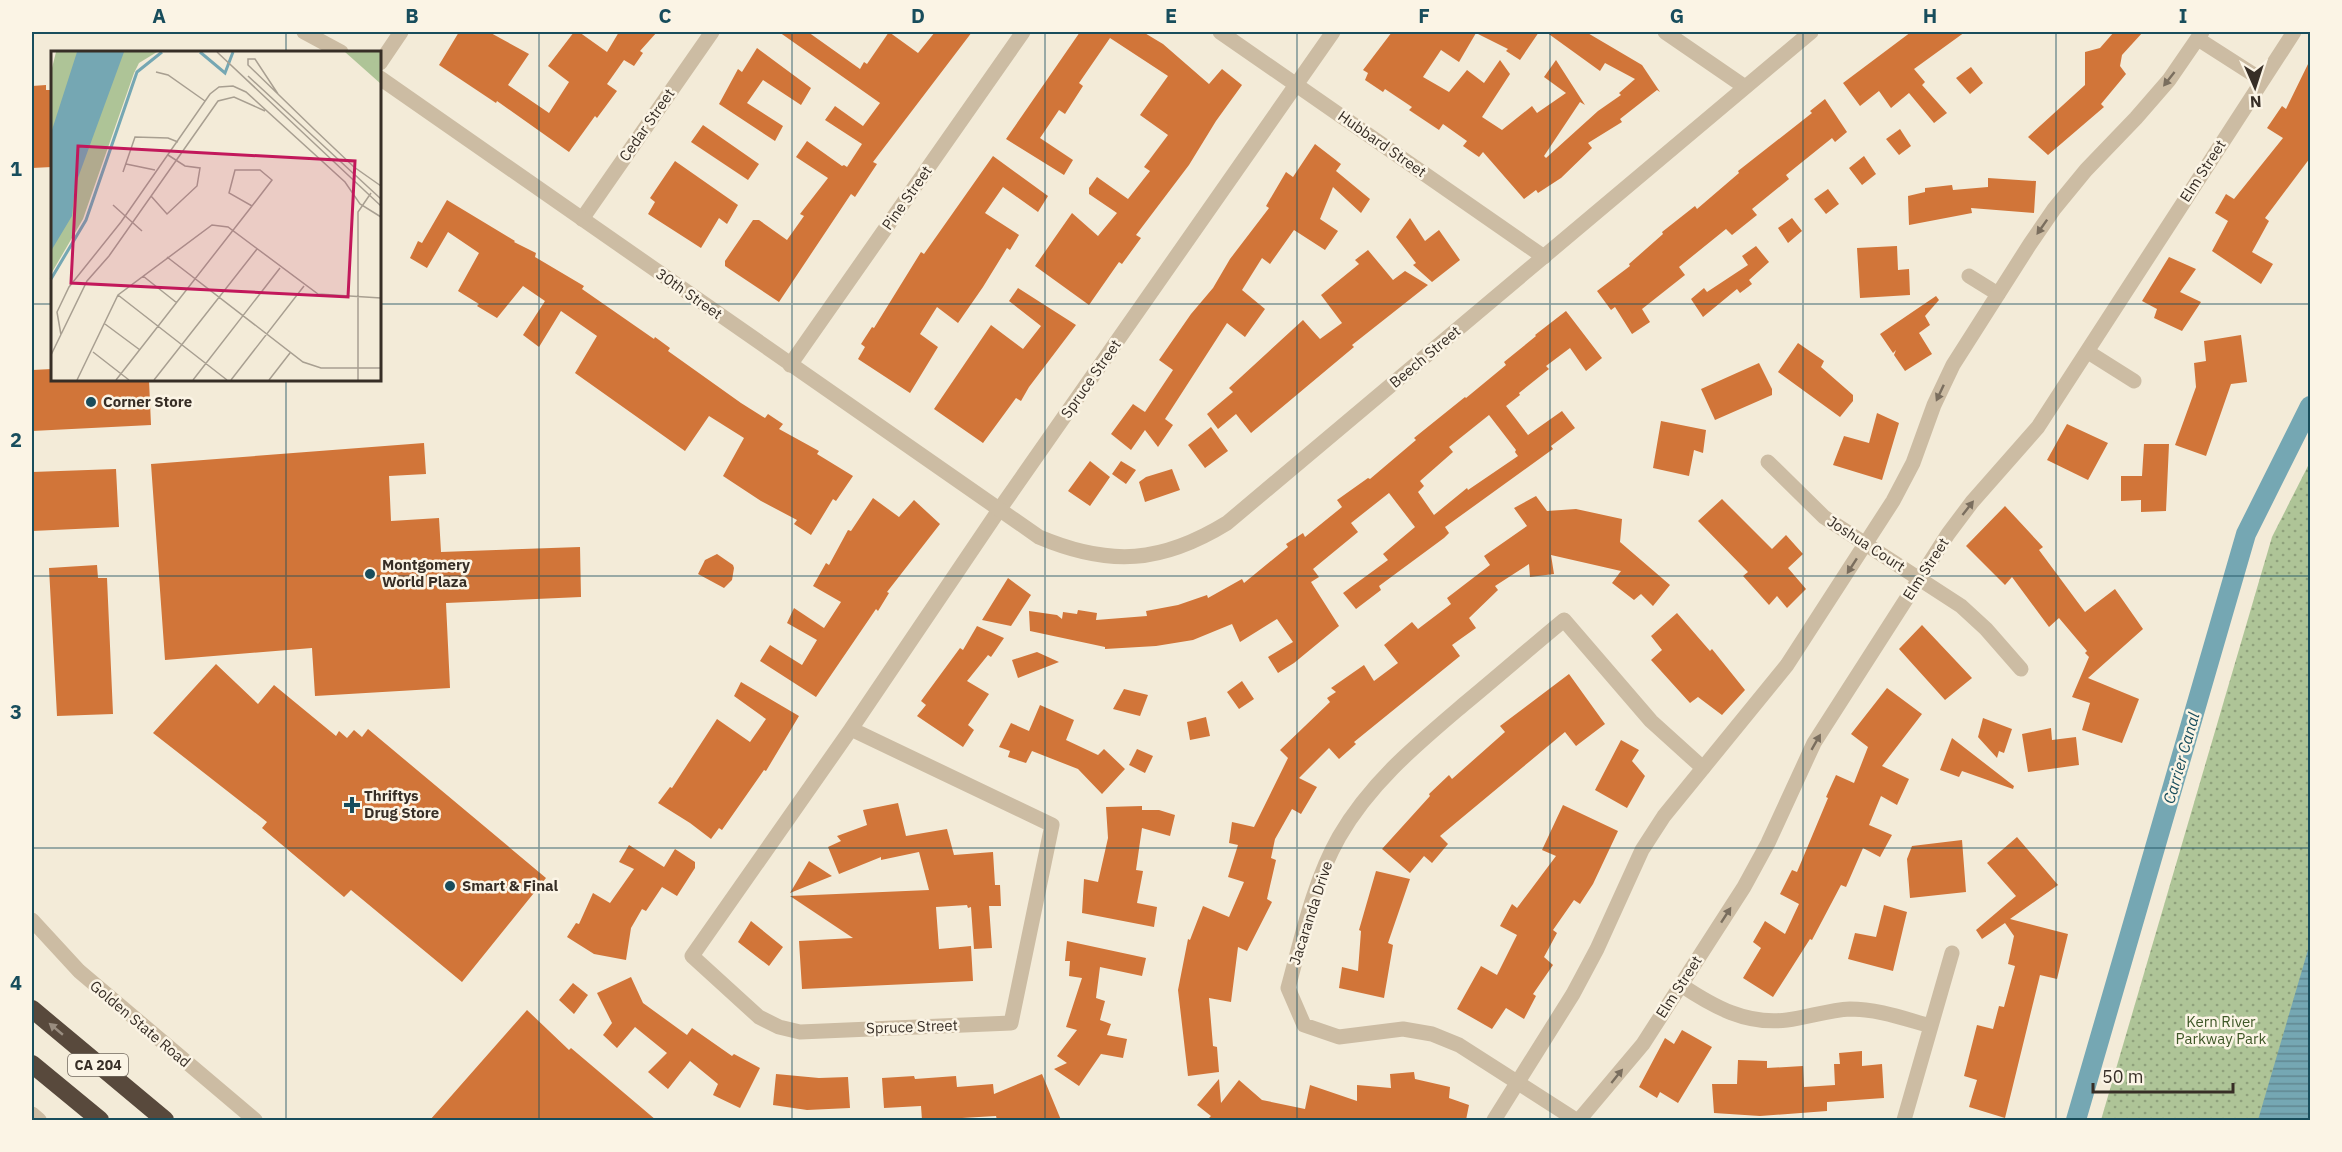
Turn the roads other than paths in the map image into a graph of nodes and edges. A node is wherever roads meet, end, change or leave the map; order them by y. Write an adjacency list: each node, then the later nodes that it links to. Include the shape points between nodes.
1 (304, 32): 11 (street)
2 (401, 32): 12 (street)
3 (712, 32): 17 (street, Cedar Street)
4 (1023, 32): 22 (street, Pine Street)
5 (1220, 32): 15 (street, Hubbard Street)
6 (1334, 32): 15 (street, Spruce Street)
7 (1665, 32): 16 (street)
8 (1811, 32): 16 (street, Beech Street)
9 (2294, 32): 14 (street, Elm Street)
10 (2200, 35): 14 (street); 20 (street, one-way to 20, via 2156,95 2054,209)
11 (339, 51)
12 (381, 62)
13 (381, 79): 17 (street, 30th Street)
14 (2262, 80): 21 (street, Elm Street)
15 (1296, 85): 18 (street, Hubbard Street); 25 (street, Spruce Street)
16 (1745, 87): 18 (street, Beech Street)
17 (582, 219): 22 (street, 30th Street)
18 (1544, 257): 25 (street, Beech Street, via 1227,523 1204,537 1151,555 1095,555 1039,537)
19 (1969, 276): 20 (street)
20 (1998, 294): 26 (street, one-way to 26, via 1953,365 1913,463)
21 (2088, 352): 23 (street); 27 (street, Elm Street, one-way to 21, via 1972,502 2038,427)
22 (790, 365): 25 (street, 30th Street)
23 (2134, 381)
24 (1768, 462): 26 (street, Joshua Court, via 1824,517)
25 (999, 510): 29 (street, Spruce Street)
26 (1866, 544): 27 (street, Joshua Court); 30 (street, one-way to 30, via 1787,665)
27 (1919, 579): 28 (street, Joshua Court, via 1961,606); 33 (street, Elm Street, one-way to 27, via 1758,862 1814,744)
28 (2021, 669)
29 (851, 729): 29 (street, Spruce Street, via 692,956 759,1017 801,1032 1011,1023 1052,825)
30 (1703, 768): 37 (street, via 1642,850 1578,985); 37 (street, Jacaranda Drive, via 1650,721 1564,620 1385,774 1338,838 1321,874 1288,988 1304,1025 1339,1037 1403,1029 1432,1034 1459,1045)
31 (32, 920): 42 (street, Golden State Road, via 79,971)
32 (1952, 952): 35 (street)
33 (1681, 985): 35 (street, via 1716,1007 1745,1018 1788,1020 1851,1009); 44 (street, Elm Street, one-way to 33, via 1642,1044)
34 (32, 1009): 41 (highway, CA 204, one-way to 34)
35 (1931, 1026): 45 (street)
36 (32, 1064): 40 (highway, CA 204)
37 (1519, 1082): 43 (street); 44 (street, Jacaranda Drive)
38 (32, 1114): 39 (street)
39 (39, 1120)
40 (100, 1120)
41 (165, 1120)
42 (255, 1120)
43 (1494, 1120)
44 (1578, 1120)
45 (1904, 1120)

